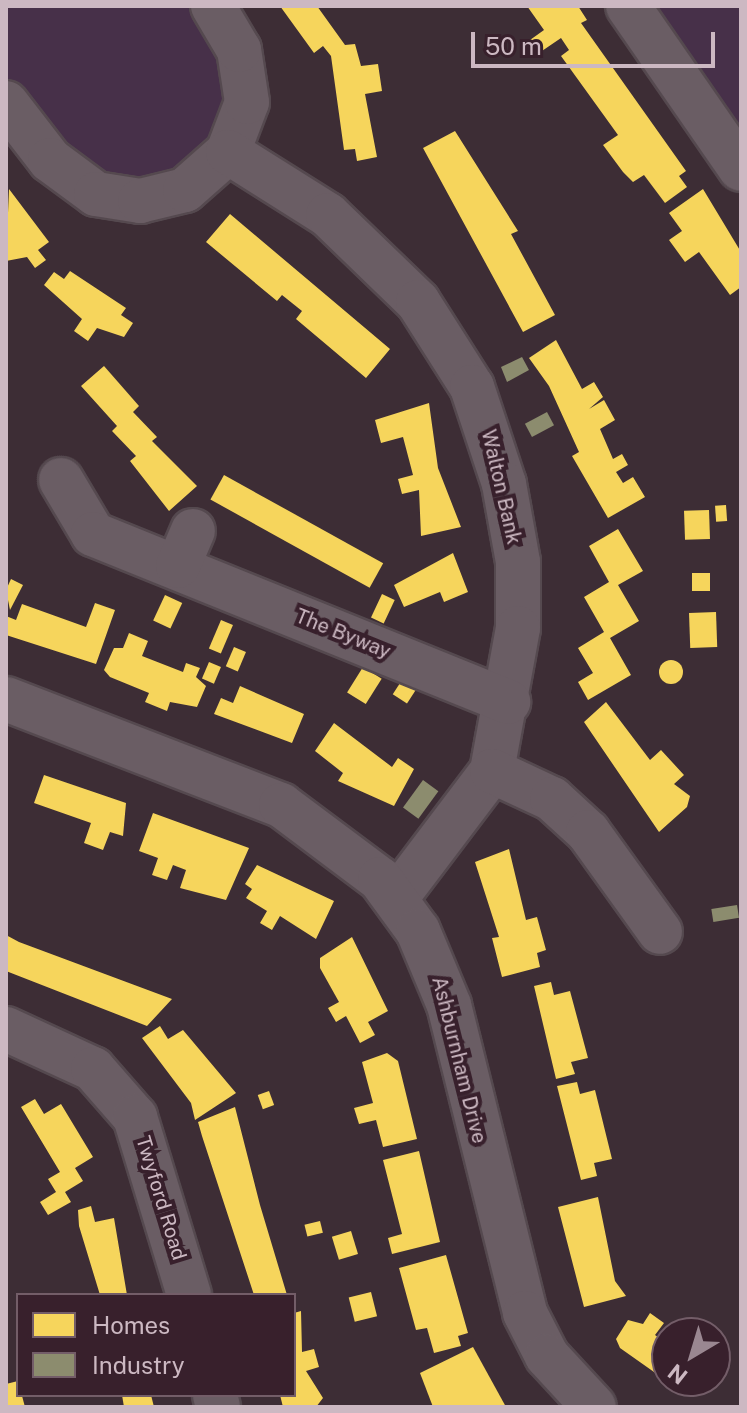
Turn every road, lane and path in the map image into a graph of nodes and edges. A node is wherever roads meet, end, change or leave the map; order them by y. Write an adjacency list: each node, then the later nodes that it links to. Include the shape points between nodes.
1 (213, 6): 4 (street, via 239,50 246,82 243,119)
2 (628, 6): 5 (street)
3 (6, 103): 4 (street, via 67,178 112,199 160,199 185,190)
4 (228, 152): 8 (street, Walton Bank, via 351,234 418,302 464,372 493,444 518,562)
5 (741, 169)
6 (61, 480): 8 (street, The Byway, via 93,534 186,549)
7 (6, 699): 10 (street, Ashburnham Drive, via 281,805 359,857)
8 (508, 702): 9 (street, Walton Bank)
9 (492, 771): 10 (street, Walton Bank); 11 (street, via 552,799 588,832)
10 (396, 898): 14 (street, Ashburnham Drive, via 432,957 449,1005 525,1313 547,1356)
11 (660, 932)
12 (6, 1029): 13 (street, Twyford Road, via 93,1069 135,1117)
13 (188, 1293)
14 (594, 1407)

